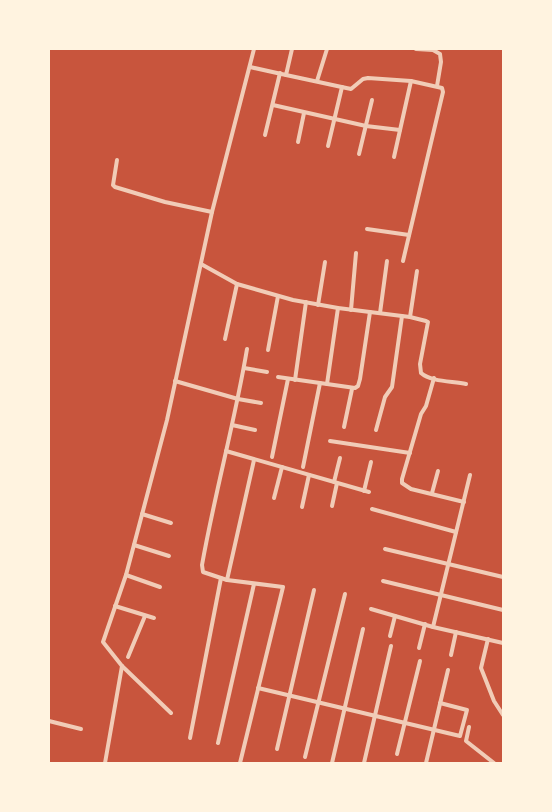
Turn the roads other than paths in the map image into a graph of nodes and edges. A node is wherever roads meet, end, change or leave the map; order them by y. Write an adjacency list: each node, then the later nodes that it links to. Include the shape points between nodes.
1 (254, 49): 5 (street)
2 (292, 49): 7 (street)
3 (327, 49): 8 (street)
4 (416, 49): 10 (street, via 440,54)
5 (250, 67): 6 (street); 24 (street)
6 (280, 73): 7 (street); 13 (street)
7 (286, 75): 8 (street)
8 (317, 81): 11 (street)
9 (411, 81): 10 (street); 11 (street, via 368,78 353,89); 17 (street)
10 (437, 86): 26 (street, via 443,92)
11 (342, 87): 15 (street)
12 (372, 100): 16 (street)
13 (273, 106): 14 (street); 18 (street)
14 (304, 113): 15 (street); 19 (street)
15 (334, 119): 16 (street); 20 (street)
16 (366, 126): 17 (street); 21 (street)
17 (400, 130): 22 (street)
18 (265, 135)
19 (298, 142)
20 (328, 146)
21 (359, 154)
22 (394, 157)
23 (117, 160): 24 (street, via 112,185 115,187)
24 (212, 212): 31 (street)
25 (367, 229): 26 (street)
26 (408, 235): 29 (street)
27 (356, 253): 38 (street)
28 (387, 261): 40 (street)
29 (403, 261)
30 (325, 262): 36 (street)
31 (200, 264): 33 (street); 52 (street)
32 (417, 271): 42 (street)
33 (236, 284): 34 (street); 43 (street)
34 (278, 296): 35 (street); 45 (street)
35 (306, 302): 36 (street); 51 (street)
36 (318, 305): 37 (street)
37 (338, 308): 38 (street); 54 (street)
38 (351, 310): 39 (street)
39 (370, 312): 40 (street); 56 (street, via 360,379 358,386)
40 (380, 313): 41 (street)
41 (402, 316): 42 (street); 62 (street, via 392,387 385,397)
42 (410, 317): 49 (street, via 428,322 420,369 424,376)
43 (225, 340)
44 (247, 349): 46 (street)
45 (268, 350)
46 (244, 368): 47 (street); 57 (street)
47 (267, 372)
48 (278, 377): 50 (street)
49 (434, 378): 55 (street); 65 (street)
50 (288, 379): 51 (street); 66 (street)
51 (296, 380): 53 (street)
52 (175, 381): 57 (street); 82 (street)
53 (320, 383): 54 (street); 70 (street)
54 (327, 384): 56 (street)
55 (466, 384)
56 (352, 388): 60 (street)
57 (238, 399): 58 (street); 59 (street)
58 (261, 403)
59 (232, 425): 61 (street); 64 (street)
60 (344, 427)
61 (255, 430)
62 (376, 430)
63 (330, 441): 65 (street)
64 (226, 451): 68 (street); 91 (street, via 202,565 203,572)
65 (410, 453): 76 (street, via 402,484)
66 (272, 457)
67 (340, 458): 75 (street)
68 (254, 460): 71 (street); 92 (street)
69 (371, 462): 75 (street, via 367,491)
70 (304, 467)
71 (282, 468): 73 (street); 77 (street)
72 (438, 471): 76 (street)
73 (309, 475): 75 (street); 80 (street)
74 (470, 475): 78 (street)
75 (336, 482): 79 (street)
76 (432, 493): 78 (street)
77 (274, 498)
78 (464, 502): 84 (street)
79 (332, 506)
80 (302, 507)
81 (372, 509): 84 (street)
82 (142, 514): 83 (street); 85 (street)
83 (171, 523)
84 (456, 532): 88 (street)
85 (134, 545): 87 (street); 89 (street)
86 (385, 549): 88 (street)
87 (169, 556)
88 (448, 565): 90 (street); 98 (street)
89 (126, 575): 95 (street); 99 (street)
90 (503, 577)
91 (221, 578): 92 (street); 132 (street)
92 (227, 580): 94 (street)
93 (383, 581): 98 (street)
94 (254, 584): 119 (street, via 283,587); 133 (street)
95 (160, 587)
96 (314, 590): 120 (street)
97 (345, 594): 121 (street)
98 (441, 595): 101 (street); 106 (street)
99 (115, 606): 102 (street); 117 (street, via 103,642)
100 (371, 609): 103 (street)
101 (503, 610)
102 (145, 616): 104 (street); 115 (street)
103 (395, 616): 105 (street); 109 (street)
104 (154, 618)
105 (425, 624): 106 (street); 113 (street)
106 (433, 627): 108 (street)
107 (363, 629): 123 (street)
108 (456, 632): 110 (street); 114 (street)
109 (390, 636)
110 (488, 639): 111 (street); 125 (street, via 481,668)
111 (503, 643)
112 (391, 646): 126 (street)
113 (419, 648)
114 (451, 655)
115 (128, 657)
116 (420, 661): 128 (street)
117 (122, 666): 124 (street); 137 (street)
118 (448, 670): 122 (street)
119 (258, 688): 120 (street); 138 (street)
120 (289, 696): 121 (street); 134 (street)
121 (318, 702): 123 (street); 136 (street)
122 (440, 703): 131 (street); 131 (street, via 467,710 460,736)
123 (345, 709): 126 (street); 139 (street)
124 (171, 712)
125 (503, 715)
126 (375, 716): 128 (street); 140 (street)
127 (49, 721): 130 (street)
128 (405, 723): 131 (street); 135 (street)
129 (469, 727): 142 (street, via 466,741)
130 (81, 729)
131 (434, 730): 141 (street)
132 (190, 738)
133 (218, 743)
134 (276, 749)
135 (397, 754)
136 (305, 756)
137 (105, 763)
138 (240, 763)
139 (332, 763)
140 (364, 763)
141 (426, 763)
142 (494, 763)

